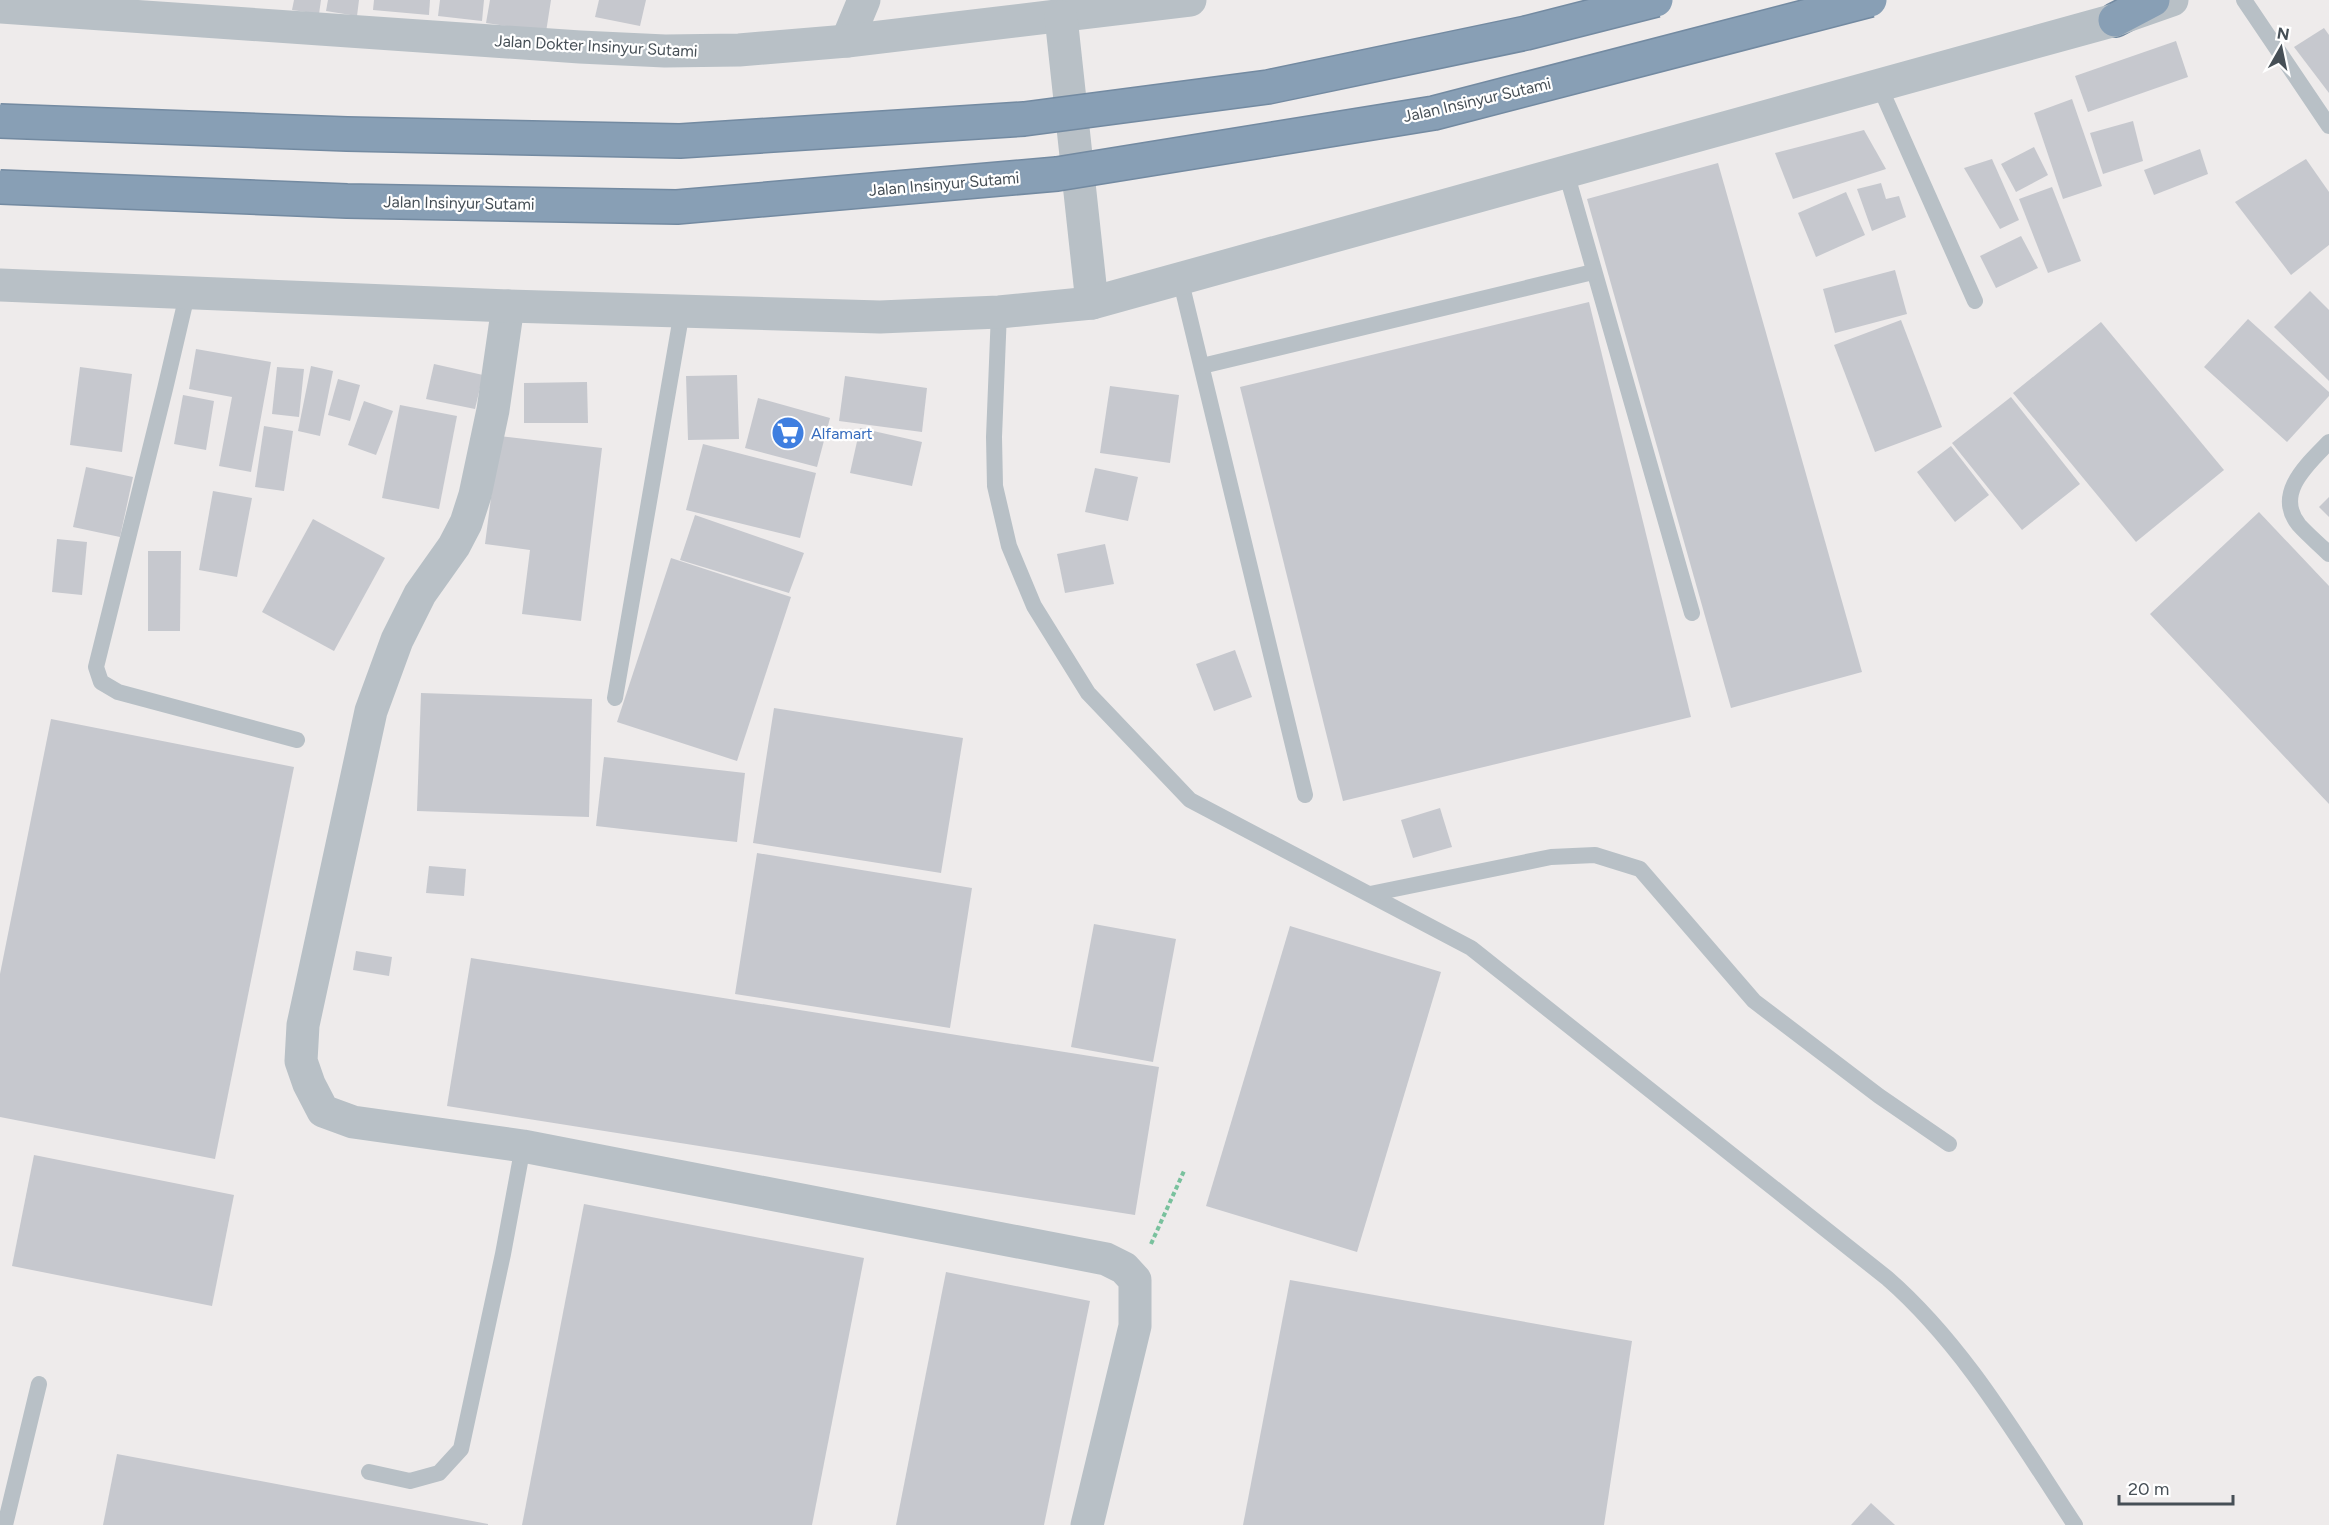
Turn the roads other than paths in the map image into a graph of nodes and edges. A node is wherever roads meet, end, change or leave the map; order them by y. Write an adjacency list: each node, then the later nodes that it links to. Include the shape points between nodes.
1 (864, 0): 11 (street)
2 (1190, 0): 9 (street, Jalan Dokter Insinyur Sutami)
3 (1656, 0): 13 (highway, bridge, via 1526,33 1268,87 1024,119 681,141)
4 (1870, 0): 16 (highway, Jalan Insinyur Sutami, bridge, via 1434,113 1057,174 677,207 347,201)
5 (2153, 0): 10 (highway)
6 (2172, 0): 10 (street)
7 (2244, 0): 14 (lane)
8 (0, 7): 11 (street, Jalan Dokter Insinyur Sutami, via 665,51 739,50)
9 (1062, 17): 11 (street, Jalan Dokter Insinyur Sutami); 22 (street)
10 (2115, 20): 12 (street)
11 (847, 41)
12 (1879, 86): 15 (street); 21 (lane)
13 (0, 121)
14 (2329, 126)
15 (1566, 172): 17 (lane); 18 (street)
16 (0, 188)
17 (1593, 272): 26 (lane); 29 (lane)
18 (1180, 278): 22 (street); 26 (lane)
19 (0, 285): 20 (street)
20 (187, 295): 23 (street); 31 (lane, via 96,667 101,682 117,692)
21 (1975, 301)
22 (1092, 303): 25 (street)
23 (508, 306): 24 (street); 35 (street, via 493,410 466,524 420,594 397,640 371,711 303,1025 301,1061 323,1111 353,1122)
24 (682, 311): 25 (street, via 880,317); 30 (lane)
25 (999, 312): 33 (lane, via 995,486 1009,546 1034,606 1088,693 1190,800)
26 (1202, 366): 32 (lane)
27 (2329, 442): 28 (lane, via 2295,478 2291,498 2297,523)
28 (2329, 554)
29 (1692, 613)
30 (615, 698)
31 (297, 740)
32 (1305, 795)
33 (1370, 894): 34 (lane, via 1551,857 1595,855 1640,869 1754,1000); 40 (lane, via 1471,948 1914,1302 1988,1394)
34 (1949, 1144)
35 (523, 1146): 37 (lane, via 461,1449 439,1473 410,1481); 39 (street, via 1106,1259 1124,1268 1135,1280 1135,1326)
36 (39, 1384): 38 (lane)
37 (369, 1472)
38 (5, 1525)
39 (1087, 1525)
40 (2076, 1525)

